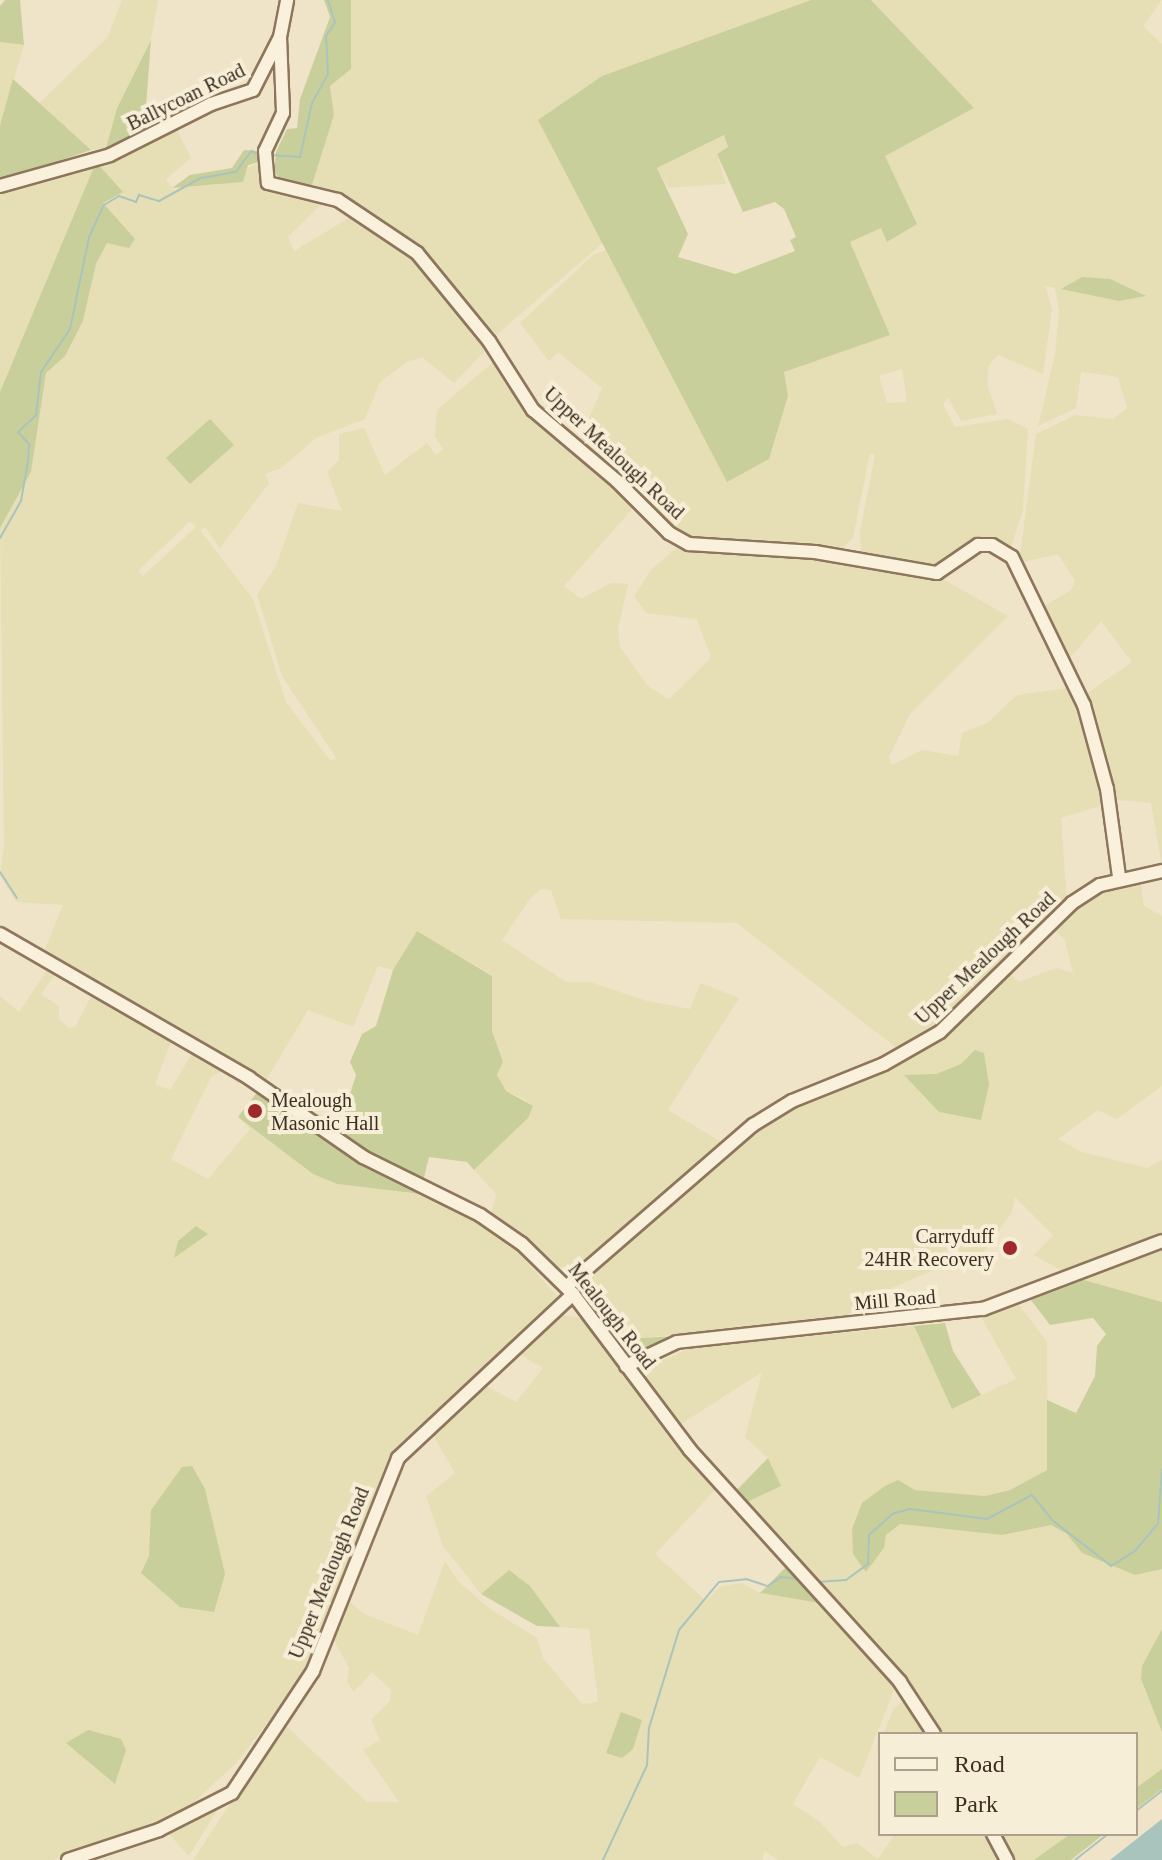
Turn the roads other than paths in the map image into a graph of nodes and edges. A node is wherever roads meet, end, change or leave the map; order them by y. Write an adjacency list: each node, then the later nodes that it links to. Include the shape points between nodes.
1 (287, 0): 2 (street, Ballycoan Road)
2 (280, 37): 3 (street, Ballycoan Road, via 253,90 211,104 110,155); 5 (street, Upper Mealough Road, via 283,113 264,155 268,183 338,200 417,253 489,341 533,410 679,540 815,552 937,573 978,545 1005,551 1084,705 1107,789)
3 (0, 186)
4 (1162, 871): 5 (street, Upper Mealough Road)
5 (1119, 877): 8 (street, Upper Mealough Road, via 1072,903 940,1032 884,1064 792,1101 753,1125)
6 (0, 934): 8 (street, Mealough Road, via 249,1078 377,1165 501,1227)
7 (1162, 1241): 9 (street, Mill Road, via 983,1309 677,1342)
8 (570, 1290): 9 (street, Mealough Road); 12 (street, Upper Mealough Road, via 398,1458 313,1671 232,1793 159,1830)
9 (626, 1366): 10 (street, Mealough Road, via 690,1450 900,1682)
10 (933, 1732)
11 (994, 1836): 13 (street)
12 (68, 1860)
13 (1007, 1860)

